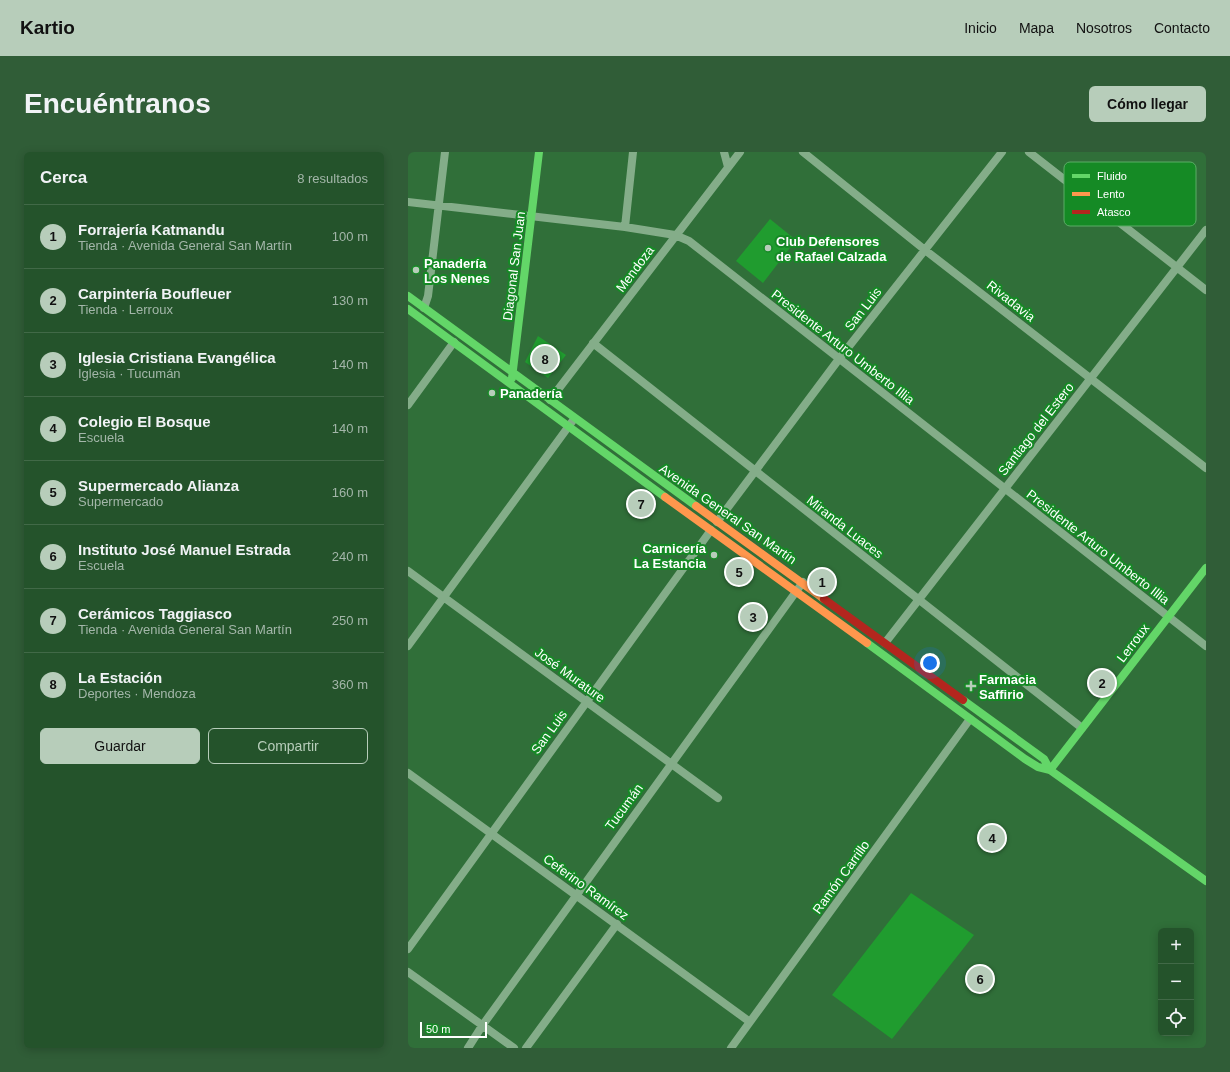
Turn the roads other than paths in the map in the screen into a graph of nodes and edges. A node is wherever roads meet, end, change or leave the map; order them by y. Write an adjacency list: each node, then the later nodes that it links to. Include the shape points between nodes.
1 (445, 152): 12 (street)
2 (539, 152): 13 (main road, Diagonal San Juan)
3 (634, 152): 15 (street)
4 (724, 152): 9 (street)
5 (740, 152): 9 (street, Mendoza)
6 (803, 152): 18 (street, Rivadavia)
7 (1002, 152): 18 (street, San Luis)
8 (1029, 152): 10 (street)
9 (728, 167): 17 (street, Mendoza)
10 (1064, 179)
11 (408, 202): 12 (street, Presidente Arturo Umberto Illia)
12 (439, 206): 13 (street, Presidente Arturo Umberto Illia); 22 (street, via 428,296)
13 (532, 216): 15 (street, Presidente Arturo Umberto Illia); 27 (main road, Diagonal San Juan)
14 (1123, 226): 19 (street)
15 (625, 228): 17 (street, Presidente Arturo Umberto Illia)
16 (1206, 230): 19 (street, Santiago del Estero)
17 (675, 235): 25 (street, Mendoza); 26 (street, Presidente Arturo Umberto Illia, via 689,241)
18 (926, 250): 26 (street, San Luis); 28 (street, Rivadavia)
19 (1177, 268): 20 (street); 28 (street, Santiago del Estero)
20 (1206, 290)
21 (408, 296): 22 (main road, Avenida General San Martín)
22 (424, 308): 27 (main road, Avenida General San Martín)
23 (408, 309): 24 (main road, Avenida General San Martín)
24 (454, 342): 29 (main road, Avenida General San Martín); 31 (street)
25 (593, 343): 30 (street, Mendoza); 35 (street, Miranda Luaces)
26 (839, 359): 35 (street, San Luis); 36 (street, Presidente Arturo Umberto Illia)
27 (513, 373): 29 (main road, Diagonal San Juan); 30 (main road, Avenida General San Martín)
28 (1091, 378): 34 (street, Rivadavia); 36 (street, Santiago del Estero)
29 (510, 382): 33 (main road, Avenida General San Martín)
30 (550, 400): 32 (main road, Avenida General San Martín)
31 (408, 405)
32 (574, 419): 33 (street); 37 (main road, Avenida General San Martín)
33 (569, 426): 38 (main road, Avenida General San Martín); 43 (street)
34 (1206, 468)
35 (756, 471): 37 (street, San Luis); 44 (street, Miranda Luaces)
36 (1004, 489): 44 (street, Santiago del Estero); 45 (street, Presidente Arturo Umberto Illia)
37 (717, 522): 41 (main road, Avenida General San Martín)
38 (711, 530): 42 (main road, Avenida General San Martín); 49 (street, San Luis)
39 (1206, 568): 45 (main road, Lerroux)
40 (408, 571): 43 (street, José Murature)
41 (803, 582): 42 (street, Tucumán); 46 (main road, Avenida General San Martín)
42 (796, 592): 50 (main road, Avenida General San Martín); 52 (street, Tucumán)
43 (443, 597): 47 (street); 49 (street, José Murature)
44 (917, 599): 46 (street, Santiago del Estero); 51 (street, Miranda Luaces)
45 (1168, 616): 48 (street, Presidente Arturo Umberto Illia); 51 (main road, Lerroux)
46 (885, 643): 53 (main road, Avenida General San Martín, via 1044,759)
47 (408, 646)
48 (1206, 646)
49 (586, 701): 52 (street, José Murature); 56 (street, San Luis)
50 (970, 719): 53 (main road, Avenida General San Martín, via 1038,767); 62 (street, Ramón Carrillo)
51 (1082, 728): 53 (main road, Lerroux)
52 (672, 763): 55 (street, José Murature); 58 (street, Tucumán)
53 (1050, 770): 57 (main road, Avenida General San Martín)
54 (408, 773): 56 (street, Ceferino Ramírez)
55 (718, 798)
56 (491, 834): 58 (street, Ceferino Ramírez); 60 (street, San Luis)
57 (1206, 881)
58 (576, 894): 59 (street, Ceferino Ramírez); 63 (street, Tucumán)
59 (617, 924): 62 (street, Ceferino Ramírez); 66 (street)
60 (408, 949)
61 (408, 972): 63 (street)
62 (750, 1022): 67 (street, Ramón Carrillo)
63 (482, 1026): 64 (street, Tucumán); 65 (street)
64 (468, 1048)
65 (514, 1048)
66 (526, 1048)
67 (731, 1048)

